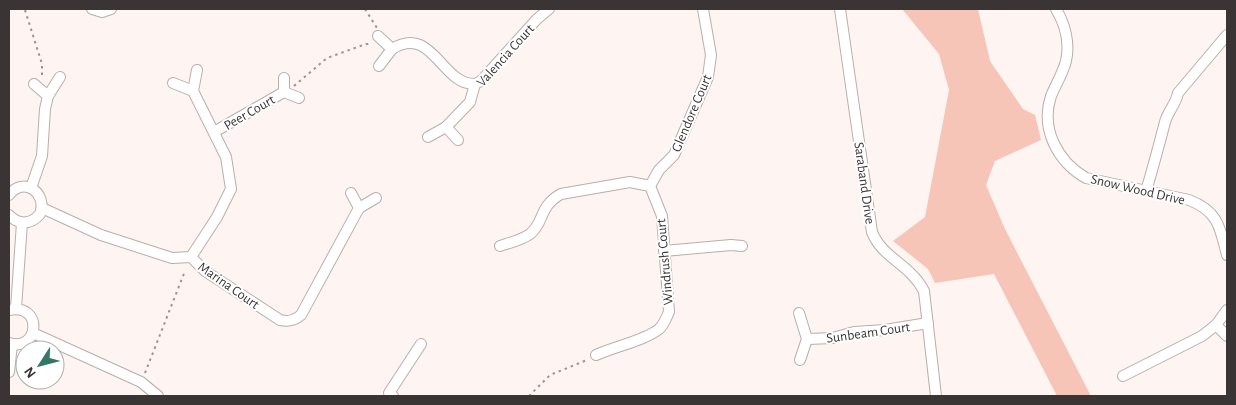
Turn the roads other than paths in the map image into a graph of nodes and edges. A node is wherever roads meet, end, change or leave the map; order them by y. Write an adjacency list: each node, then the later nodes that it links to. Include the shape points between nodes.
1 (92, 9): 2 (street, via 102,12)
2 (111, 9)
3 (549, 9): 16 (street, Valencia Court)
4 (703, 9): 25 (street, Glendore Court, via 711,55 708,77 674,155 659,170)
5 (840, 9): 43 (street, Saraband Drive, via 872,232 882,249 918,280 924,291)
6 (1056, 9): 27 (street, Snow Wood Drive, via 1062,18 1068,48 1048,111 1048,126 1054,144 1067,163 1086,178)
7 (1227, 35): 27 (street, via 1178,93 1166,121)
8 (380, 38): 9 (street)
9 (392, 49): 10 (street); 16 (street, via 406,43 418,44 427,48 460,81)
10 (379, 66)
11 (197, 70): 17 (street)
12 (60, 77): 19 (street)
13 (284, 78): 18 (street, Peer Court)
14 (173, 82): 17 (street)
15 (34, 84): 19 (street)
16 (475, 84): 21 (street, Valencia Court, via 470,102)
17 (193, 90): 22 (street)
18 (284, 92): 20 (street, Peer Court); 22 (street, Peer Court)
19 (48, 96): 26 (street, via 42,156)
20 (299, 98)
21 (446, 127): 23 (street, Valencia Court); 24 (street)
22 (214, 132): 39 (street, via 226,157 231,190 218,217)
23 (428, 137)
24 (458, 140)
25 (650, 186): 35 (street, via 630,182 561,194 545,208 529,234); 37 (street, Windrush Court, via 662,216)
26 (32, 188): 29 (street, via 18,187); 31 (street, via 40,196)
27 (1146, 191): 38 (street, Snow Wood Drive, via 1189,200 1208,210 1216,218)
28 (350, 193): 32 (street)
29 (9, 195)
30 (376, 198): 32 (street)
31 (42, 208): 34 (street, via 36,219); 39 (street, Marina Court, via 101,235 172,258)
32 (359, 208): 39 (street, Marina Court, via 300,315 291,321 280,320 205,271)
33 (9, 215): 34 (street)
34 (22, 223): 40 (street)
35 (500, 246)
36 (742, 246): 37 (street)
37 (664, 251): 50 (street, Windrush Court, via 669,312 665,322 651,334)
38 (1227, 255)
39 (191, 257)
40 (12, 309): 45 (street, via 27,312 34,324)
41 (1227, 310): 44 (street)
42 (800, 313): 47 (street, Sunbeam Court)
43 (928, 323): 47 (street, Sunbeam Court); 56 (street, Saraband Drive)
44 (1216, 325): 46 (street); 53 (street, via 1202,336)
45 (33, 333): 48 (street, via 26,342); 54 (street, via 142,382)
46 (1227, 336)
47 (807, 339): 51 (street, Sunbeam Court)
48 (10, 344): 52 (street)
49 (421, 344): 55 (street, via 389,393)
50 (596, 355)
51 (800, 360)
52 (9, 372)
53 (1123, 376)
54 (158, 396)
55 (393, 396)
56 (936, 396)

